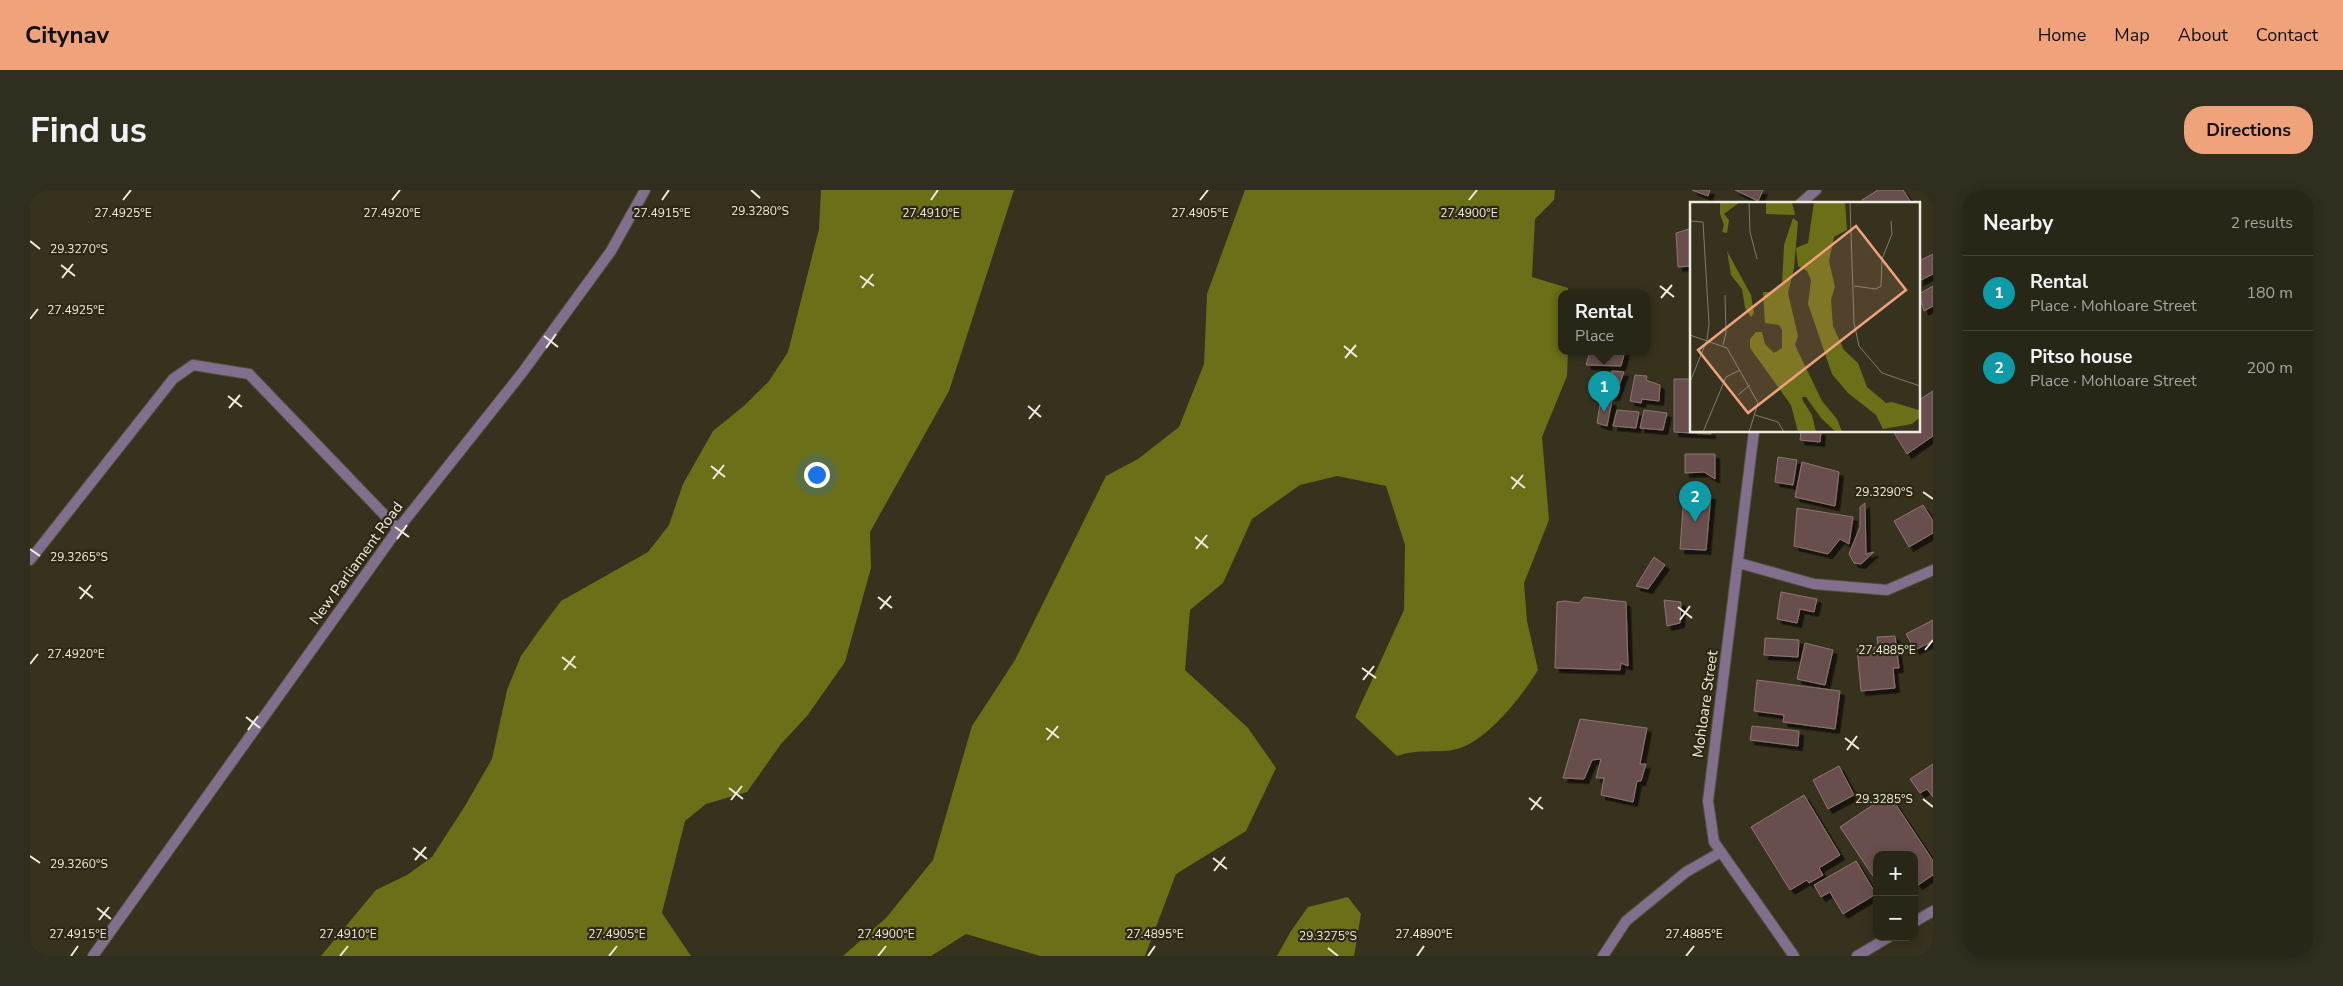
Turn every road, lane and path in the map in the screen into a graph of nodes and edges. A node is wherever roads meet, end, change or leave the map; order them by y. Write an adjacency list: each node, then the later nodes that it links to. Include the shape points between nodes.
1 (645, 190): 5 (street, New Parliament Road, via 611,251 522,373)
2 (1816, 190): 3 (street)
3 (1802, 202)
4 (1754, 432): 7 (street, Mohloare Street)
5 (398, 528): 6 (street, via 249,374 193,364 173,379); 13 (street, New Parliament Road)
6 (30, 560)
7 (1739, 563): 8 (street, via 1814,584 1887,590); 9 (street, Mohloare Street, via 1708,801 1714,842)
8 (1933, 570)
9 (1722, 852): 14 (street, via 1686,872 1626,921); 15 (street, Mohloare Street)
10 (1933, 911): 11 (street)
11 (1918, 920)
12 (1882, 941): 16 (street)
13 (93, 956)
14 (1603, 956)
15 (1794, 956)
16 (1857, 956)

